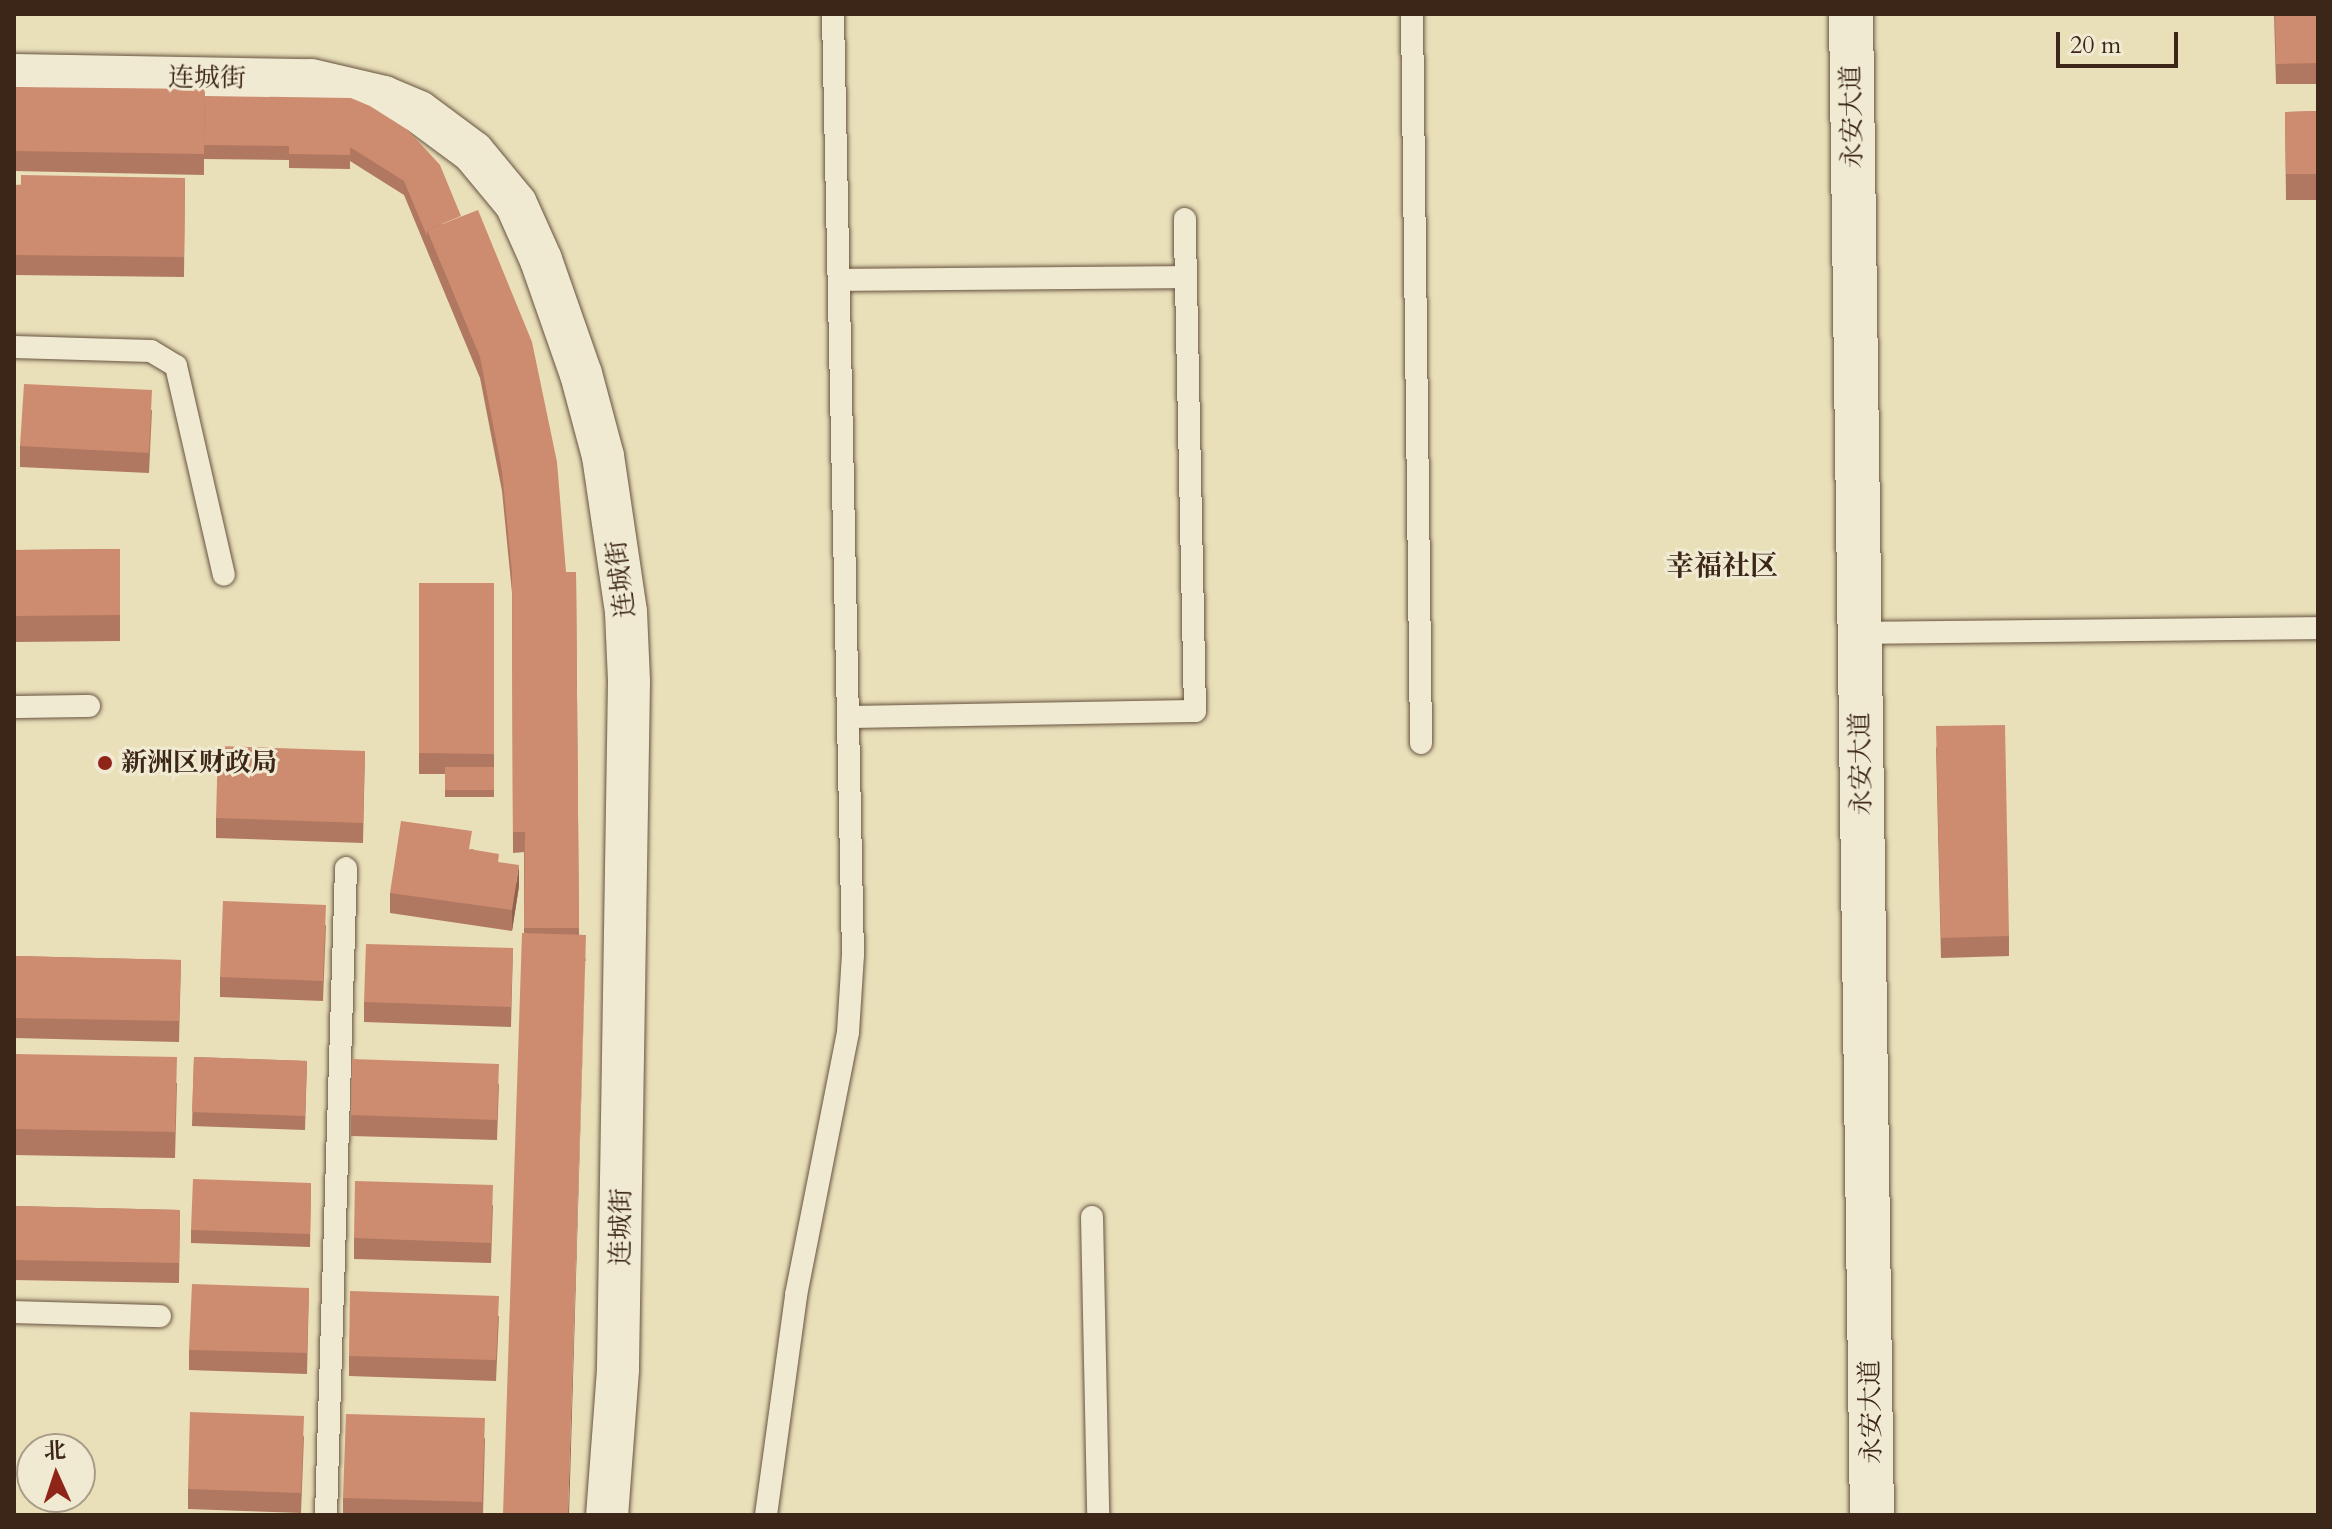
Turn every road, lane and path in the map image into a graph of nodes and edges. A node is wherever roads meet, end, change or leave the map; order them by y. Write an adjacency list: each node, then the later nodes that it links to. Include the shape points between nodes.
1 (833, 14): 7 (lane)
2 (1412, 14): 15 (lane)
3 (1851, 14): 11 (street, 永安大道)
4 (14, 75): 21 (street, 连城街, via 311,80 384,97 419,112 473,152 516,204 541,260 603,456 626,612 618,1370)
5 (1185, 219): 6 (lane)
6 (1186, 277): 7 (lane); 14 (lane, via 1195,711)
7 (839, 280): 14 (lane)
8 (14, 347): 9 (lane, via 151,351 176,366)
9 (224, 575)
10 (2318, 628): 11 (lane)
11 (1860, 633): 24 (street, 永安大道)
12 (89, 706): 13 (lane)
13 (14, 707)
14 (848, 717): 22 (lane, via 853,955 848,1032 796,1295)
15 (1421, 743)
16 (346, 868): 20 (lane)
17 (1092, 1217): 23 (lane)
18 (14, 1312): 19 (lane)
19 (160, 1316)
20 (326, 1515)
21 (607, 1515)
22 (766, 1515)
23 (1098, 1515)
24 (1872, 1515)

